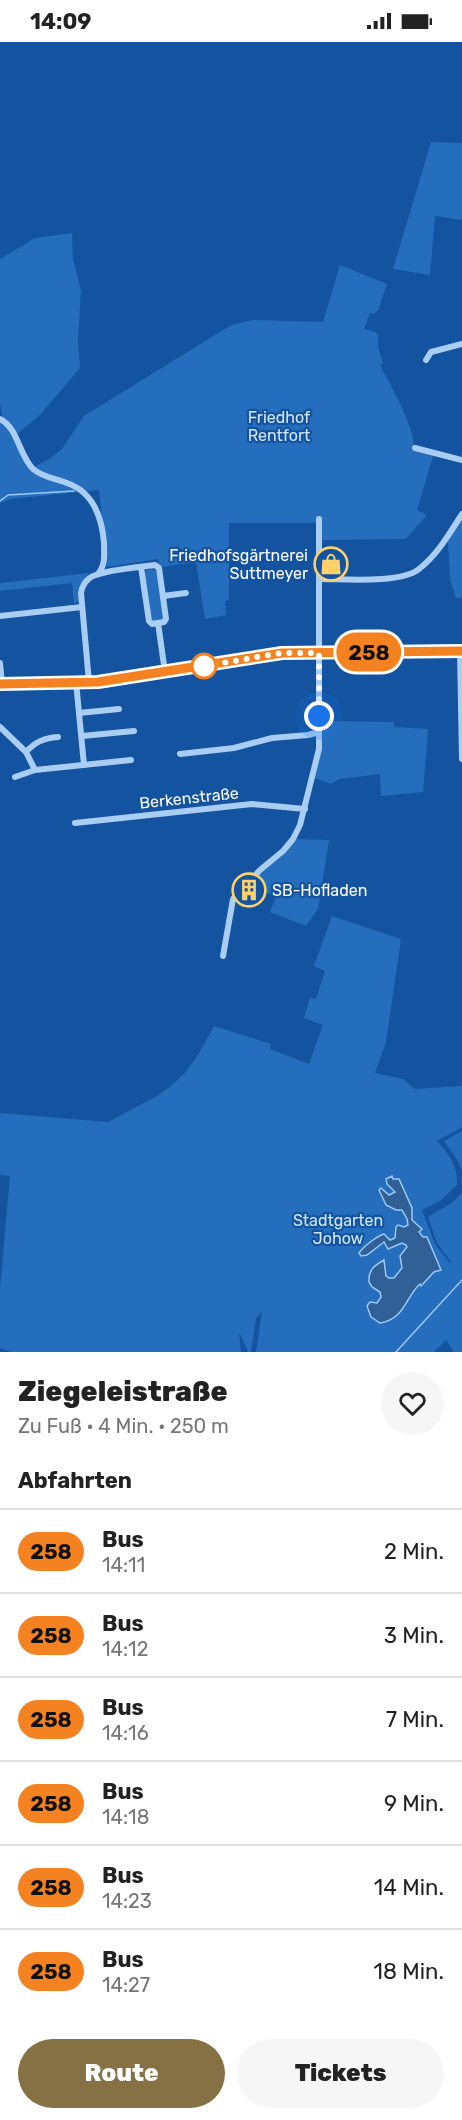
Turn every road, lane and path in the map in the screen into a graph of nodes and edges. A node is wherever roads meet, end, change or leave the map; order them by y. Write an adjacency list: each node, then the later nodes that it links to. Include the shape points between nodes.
1 (462, 344): 2 (street, via 431,352)
2 (426, 360)
3 (0, 419): 9 (street, via 10,427 32,467 46,478 77,487 99,512 104,561)
4 (415, 448): 5 (street)
5 (462, 460)
6 (462, 514): 10 (street, via 433,555 414,573 399,578)
7 (319, 519): 10 (street)
8 (141, 567): 9 (street); 12 (street, via 159,568); 15 (street, via 149,621)
9 (97, 574): 13 (street, via 83,585)
10 (319, 579): 17 (street)
11 (186, 593): 12 (street)
12 (163, 596): 15 (street, via 166,619)
13 (82, 607): 14 (street); 21 (street)
14 (0, 616)
15 (158, 624): 19 (street)
16 (461, 651): 17 (street); 24 (street)
17 (319, 653): 19 (street, via 282,653); 28 (street)
18 (0, 663): 22 (street)
19 (165, 672): 21 (street)
20 (76, 682): 21 (street); 22 (street); 25 (street)
21 (89, 682)
22 (1, 684)
23 (119, 709): 25 (street)
24 (461, 711): 33 (street)
25 (79, 713): 29 (street)
26 (0, 727): 31 (street)
27 (134, 731): 29 (street)
28 (320, 732): 32 (street); 38 (street)
29 (82, 736): 35 (street)
30 (58, 737): 31 (street, via 41,740)
31 (25, 750): 36 (street)
32 (180, 754)
33 (462, 759)
34 (131, 760): 35 (street)
35 (84, 765): 36 (street)
36 (35, 770): 37 (street)
37 (15, 777)
38 (304, 809): 39 (street, Berkenstraße, via 252,804); 40 (street, via 293,839 233,899)
39 (75, 823)
40 (223, 956)

